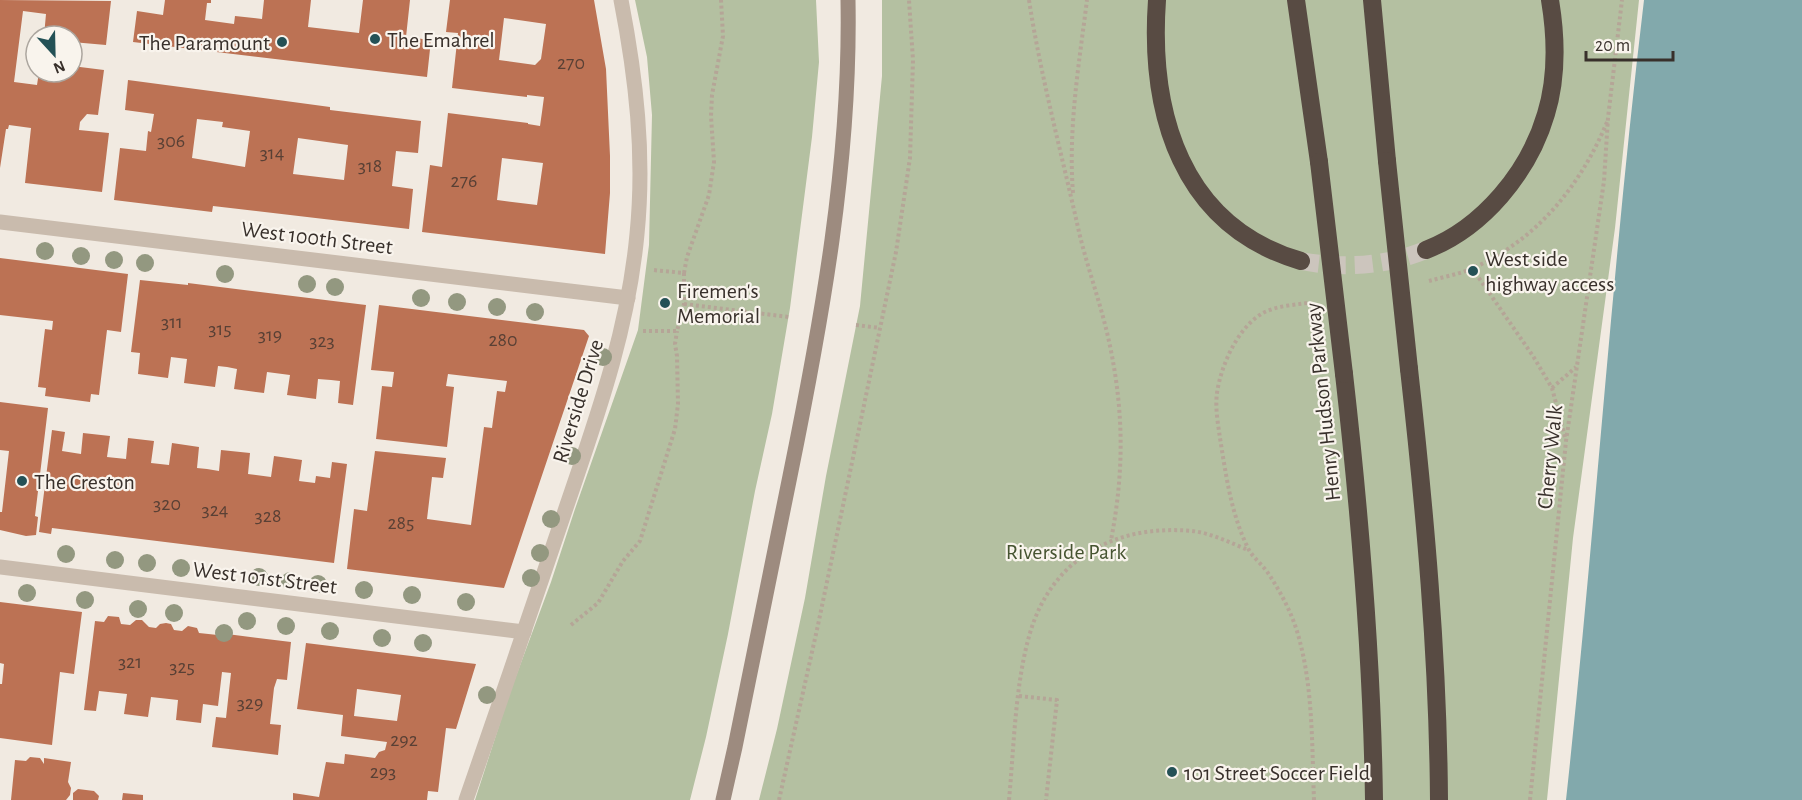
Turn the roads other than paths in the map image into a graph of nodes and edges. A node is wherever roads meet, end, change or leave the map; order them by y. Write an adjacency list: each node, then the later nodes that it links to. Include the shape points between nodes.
1 (621, 0): 10 (street, Riverside Drive, via 632,53 640,157 638,233)
2 (848, 0): 14 (main road, via 842,156 822,311)
3 (1156, 0): 9 (highway, via 1161,94 1169,129 1186,171 1199,193 1237,231 1283,256)
4 (1296, 0): 15 (highway, Henry Hudson Parkway, bridge, via 1344,374 1362,557)
5 (1372, 0): 16 (highway, bridge, via 1421,482)
6 (1550, 0): 8 (highway, via 1554,39 1551,88 1547,113 1531,150 1494,203 1456,234)
7 (0, 222): 10 (street, West 100th Street)
8 (1426, 250)
9 (1301, 261)
10 (628, 298): 12 (street, Riverside Drive, via 608,382)
11 (0, 567): 12 (street, West 101st Street)
12 (524, 632): 13 (street, Riverside Drive)
13 (466, 800)
14 (723, 800)
15 (1374, 800)
16 (1438, 800)

